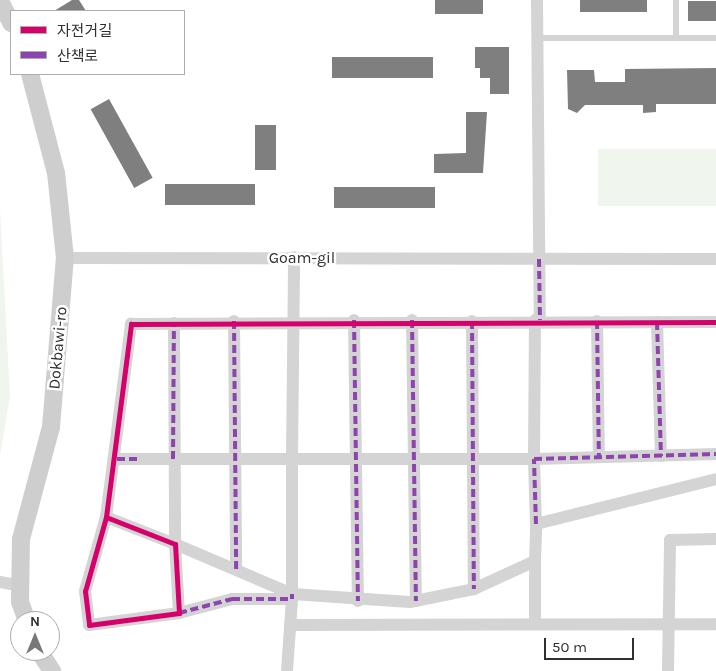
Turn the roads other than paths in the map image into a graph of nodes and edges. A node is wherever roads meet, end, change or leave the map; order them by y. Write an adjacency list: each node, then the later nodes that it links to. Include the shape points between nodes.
1 (537, 0): 6 (street)
2 (676, 0): 5 (lane)
3 (0, 1): 4 (main road)
4 (10, 22)
5 (676, 37): 6 (lane); 7 (lane)
6 (537, 38): 11 (street)
7 (716, 38)
8 (30, 75): 10 (main road, Dokbawi-ro, via 56,173)
9 (294, 257): 10 (street, Goam-gil); 11 (street, Goam-gil); 13 (street)
10 (65, 258): 42 (main road, Dokbawi-ro, via 51,427 20,539)
11 (540, 259): 12 (street, Goam-gil); 16 (street)
12 (716, 259)
13 (294, 320): 14 (street); 17 (street); 29 (street)
14 (354, 320): 15 (street); 30 (street)
15 (412, 320): 18 (street); 31 (street)
16 (537, 320): 18 (street); 19 (street); 33 (street)
17 (234, 321): 20 (street); 28 (street)
18 (472, 321): 32 (street)
19 (597, 321): 21 (street); 25 (street)
20 (174, 322): 26 (street, via 131,324); 27 (street)
21 (657, 322): 22 (street); 24 (street)
22 (716, 322)
23 (716, 454): 24 (street)
24 (661, 456): 25 (street)
25 (599, 457): 33 (street)
26 (117, 459): 27 (street); 35 (street)
27 (174, 459): 28 (street); 38 (street)
28 (234, 459): 29 (street); 40 (street)
29 (292, 459): 30 (street); 44 (street)
30 (355, 459): 31 (street); 45 (street)
31 (414, 459): 32 (street); 46 (street)
32 (472, 459): 33 (street); 43 (street)
33 (534, 459): 36 (street)
34 (716, 479): 36 (street)
35 (106, 517): 38 (street); 48 (street, via 85,591 89,625)
36 (536, 524): 39 (street)
37 (716, 539): 50 (street, via 670,540)
38 (175, 544): 40 (street); 48 (street)
39 (535, 561): 43 (street); 49 (street)
40 (236, 570): 44 (street)
41 (0, 582): 42 (street)
42 (20, 586): 47 (main road, Dokbawi-ro)
43 (474, 588): 46 (street)
44 (292, 596): 45 (street); 48 (street, via 232,599); 52 (street)
45 (358, 600): 46 (street)
46 (416, 601)
47 (25, 611)
48 (179, 613)
49 (535, 624): 50 (street); 52 (street)
50 (665, 624): 51 (street); 54 (street)
51 (716, 624)
52 (290, 625): 53 (street)
53 (287, 671)
54 (668, 671)

